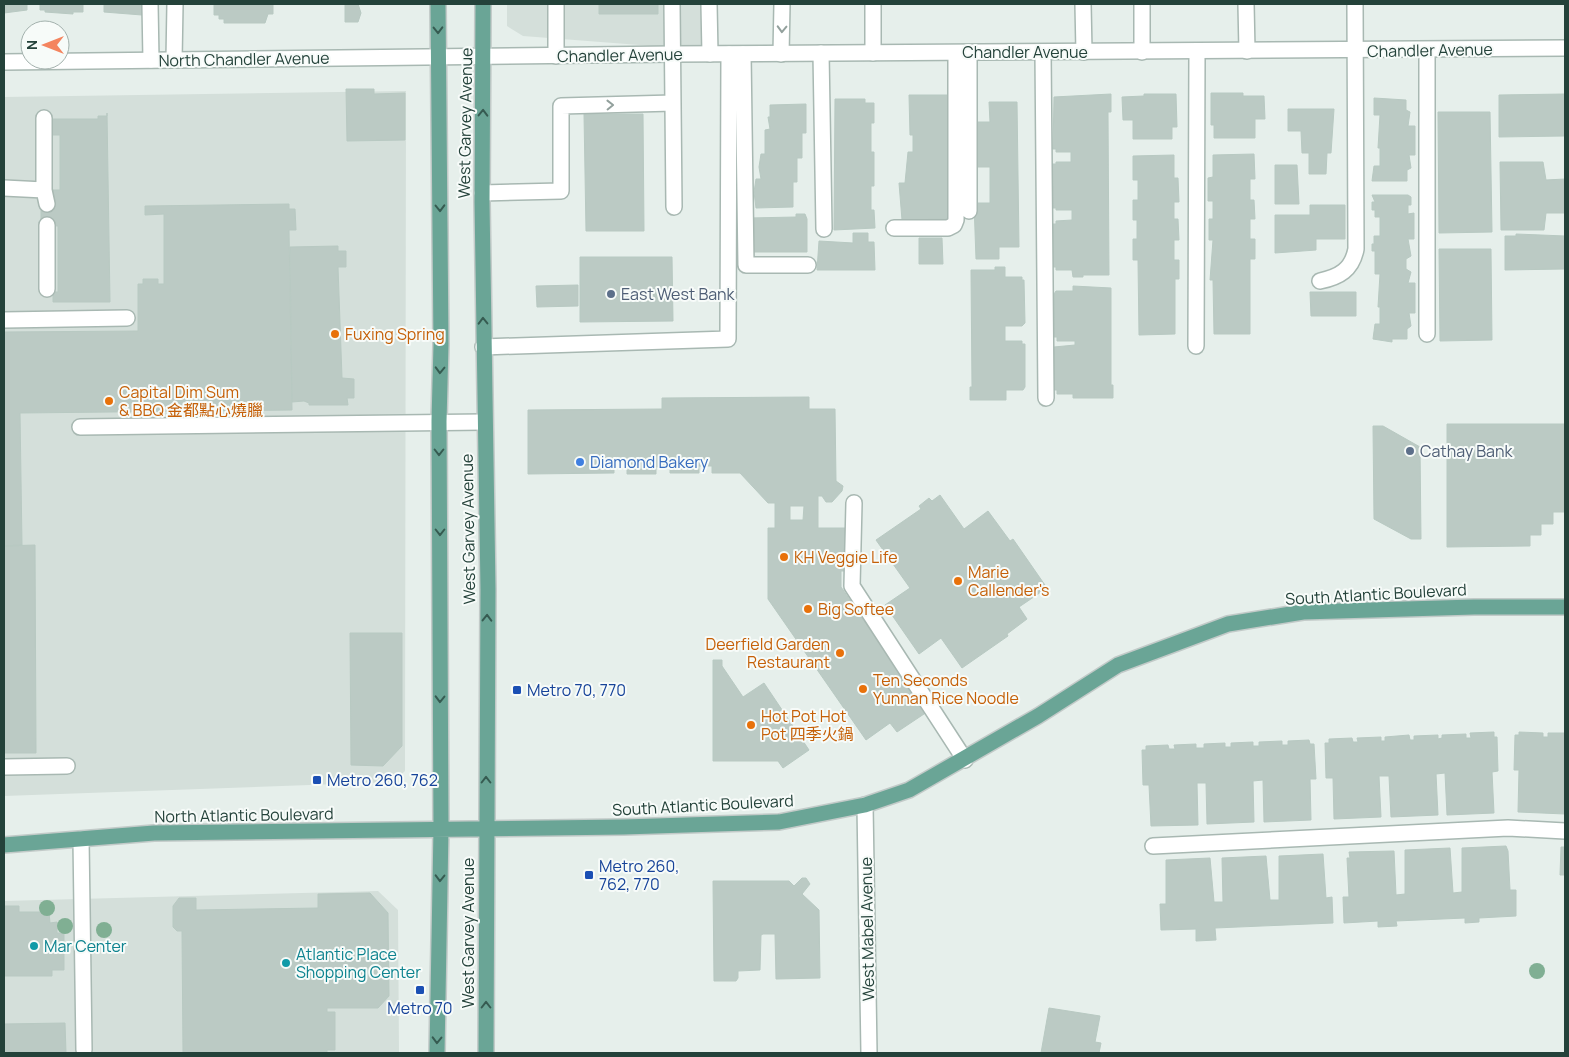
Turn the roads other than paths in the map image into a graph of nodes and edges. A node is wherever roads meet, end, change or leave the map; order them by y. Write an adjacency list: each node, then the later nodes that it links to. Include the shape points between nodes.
1 (150, 4): 32 (street)
2 (175, 4): 33 (street)
3 (438, 4): 30 (main road, West Garvey Avenue, one-way to 30)
4 (483, 4): 31 (main road, West Garvey Avenue)
5 (556, 4): 29 (street)
6 (672, 4): 25 (street)
7 (709, 4): 26 (street)
8 (782, 4): 28 (street, one-way to 28)
9 (873, 4): 24 (street)
10 (1083, 4): 20 (street)
11 (1142, 4): 21 (street)
12 (1246, 4): 16 (street)
13 (1355, 4): 17 (street)
14 (1565, 48): 15 (street, Chandler Avenue)
15 (1427, 50): 17 (street, Chandler Avenue); 49 (street)
16 (1247, 51): 17 (street, Chandler Avenue); 22 (street, Chandler Avenue)
17 (1356, 51): 45 (street, via 1356,249 1354,260 1347,269 1336,277)
18 (962, 52): 19 (street, Chandler Avenue); 24 (street, Chandler Avenue); 40 (street); 42 (street, via 956,220 948,228)
19 (1043, 52): 20 (street, Chandler Avenue); 52 (street)
20 (1084, 52): 21 (street, Chandler Avenue)
21 (1142, 52): 22 (street, Chandler Avenue)
22 (1197, 52): 50 (street)
23 (821, 53): 24 (street, Chandler Avenue); 28 (street, Chandler Avenue); 43 (street)
24 (873, 53)
25 (673, 54): 26 (street, Chandler Avenue); 29 (street, Chandler Avenue); 35 (street)
26 (710, 54): 27 (street, Chandler Avenue)
27 (736, 54): 28 (street, Chandler Avenue); 44 (street, via 746,265); 51 (street, via 728,339)
28 (781, 54)
29 (556, 56): 31 (street, Chandler Avenue)
30 (439, 57): 31 (street, North Chandler Avenue); 33 (street, North Chandler Avenue); 53 (main road, West Garvey Avenue, one-way to 53)
31 (484, 57): 38 (main road, West Garvey Avenue, one-way to 31)
32 (151, 60): 33 (street, North Chandler Avenue); 34 (street, North Chandler Avenue)
33 (174, 60)
34 (4, 62)
35 (673, 104): 38 (street, one-way to 35, via 561,191 561,106); 39 (street)
36 (44, 118): 37 (street, via 45,197)
37 (4, 188)
38 (482, 193): 51 (main road, West Garvey Avenue, one-way to 38)
39 (674, 207)
40 (969, 211)
41 (47, 225): 46 (street)
42 (894, 228)
43 (824, 229)
44 (808, 265)
45 (1320, 281)
46 (47, 289)
47 (127, 318): 48 (street)
48 (4, 320)
49 (1427, 334)
50 (1196, 346)
51 (483, 347): 54 (main road, West Garvey Avenue)
52 (1046, 398)
53 (439, 421): 54 (street); 55 (street); 62 (main road, West Garvey Avenue, one-way to 62)
54 (484, 422): 63 (main road, West Garvey Avenue, one-way to 54, via 488,589)
55 (80, 427)
56 (854, 503): 58 (street, via 852,586)
57 (1565, 607): 58 (main road, South Atlantic Boulevard, via 1303,612 1228,624 1118,665)
58 (965, 760): 61 (main road, South Atlantic Boulevard, via 909,790)
59 (67, 766): 60 (street)
60 (4, 767)
61 (865, 805): 63 (main road, South Atlantic Boulevard, via 779,822); 71 (street, West Mabel Avenue)
62 (441, 829): 63 (main road, North Atlantic Boulevard); 65 (main road, North Atlantic Boulevard, via 154,834); 69 (main road, West Garvey Avenue, one-way to 69)
63 (485, 829): 70 (main road, West Garvey Avenue, one-way to 63)
64 (1565, 831): 67 (street, via 1508,828)
65 (81, 839): 66 (main road, North Atlantic Boulevard); 68 (street)
66 (4, 845)
67 (1153, 846)
68 (84, 1050)
69 (437, 1053)
70 (486, 1053)
71 (868, 1053)

